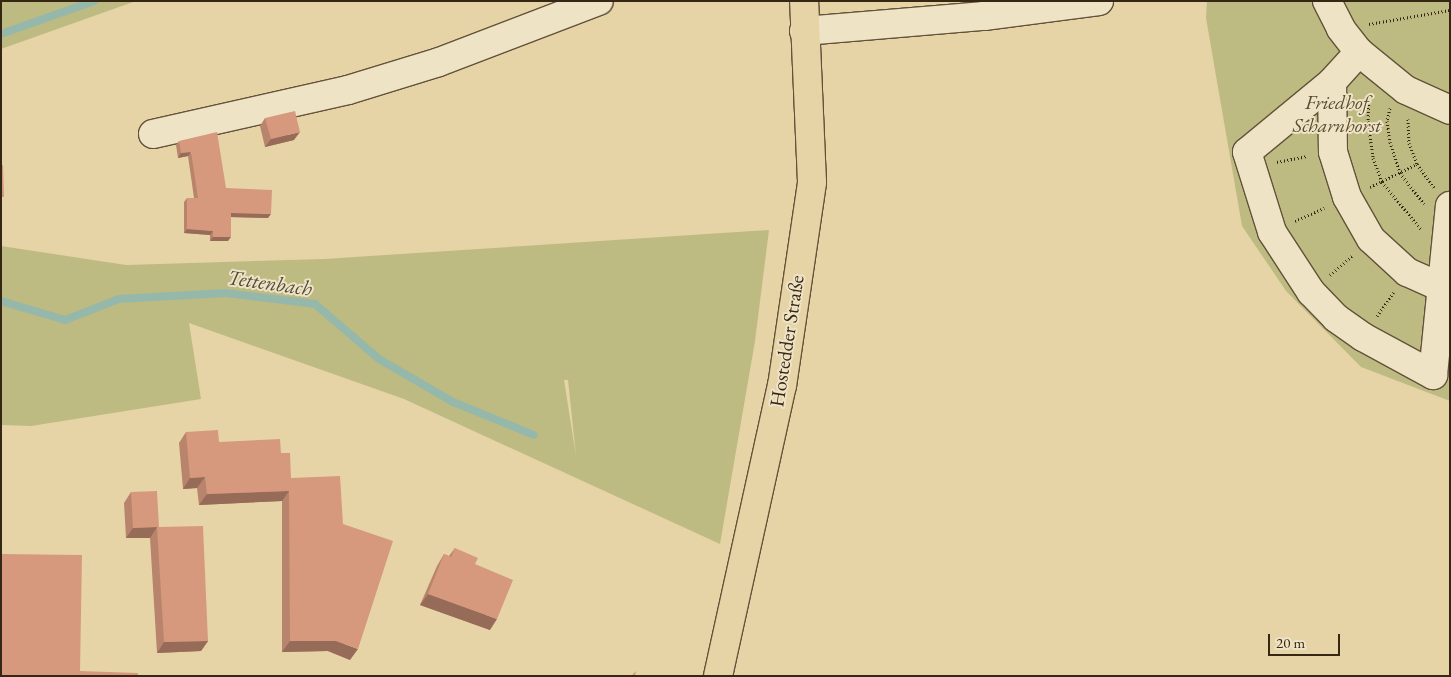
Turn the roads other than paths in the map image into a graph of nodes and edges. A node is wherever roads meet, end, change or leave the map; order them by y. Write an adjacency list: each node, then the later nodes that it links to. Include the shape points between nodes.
1 (599, 1): 9 (lane, via 439,62 348,90)
2 (804, 1): 5 (main road, Hostedder Straße)
3 (1099, 1): 5 (lane, via 984,16)
4 (1327, 1): 6 (lane, via 1341,29)
5 (804, 32): 12 (main road, Hostedder Straße, via 812,182 782,386)
6 (1359, 52): 7 (lane); 8 (lane, via 1411,92)
7 (1332, 82): 11 (lane, via 1333,152 1347,197 1371,239 1407,272); 11 (lane, via 1247,152 1272,232 1311,292 1336,318 1433,376)
8 (1450, 110)
9 (153, 134)
10 (1446, 215): 11 (lane)
11 (1440, 287)
12 (718, 676)

